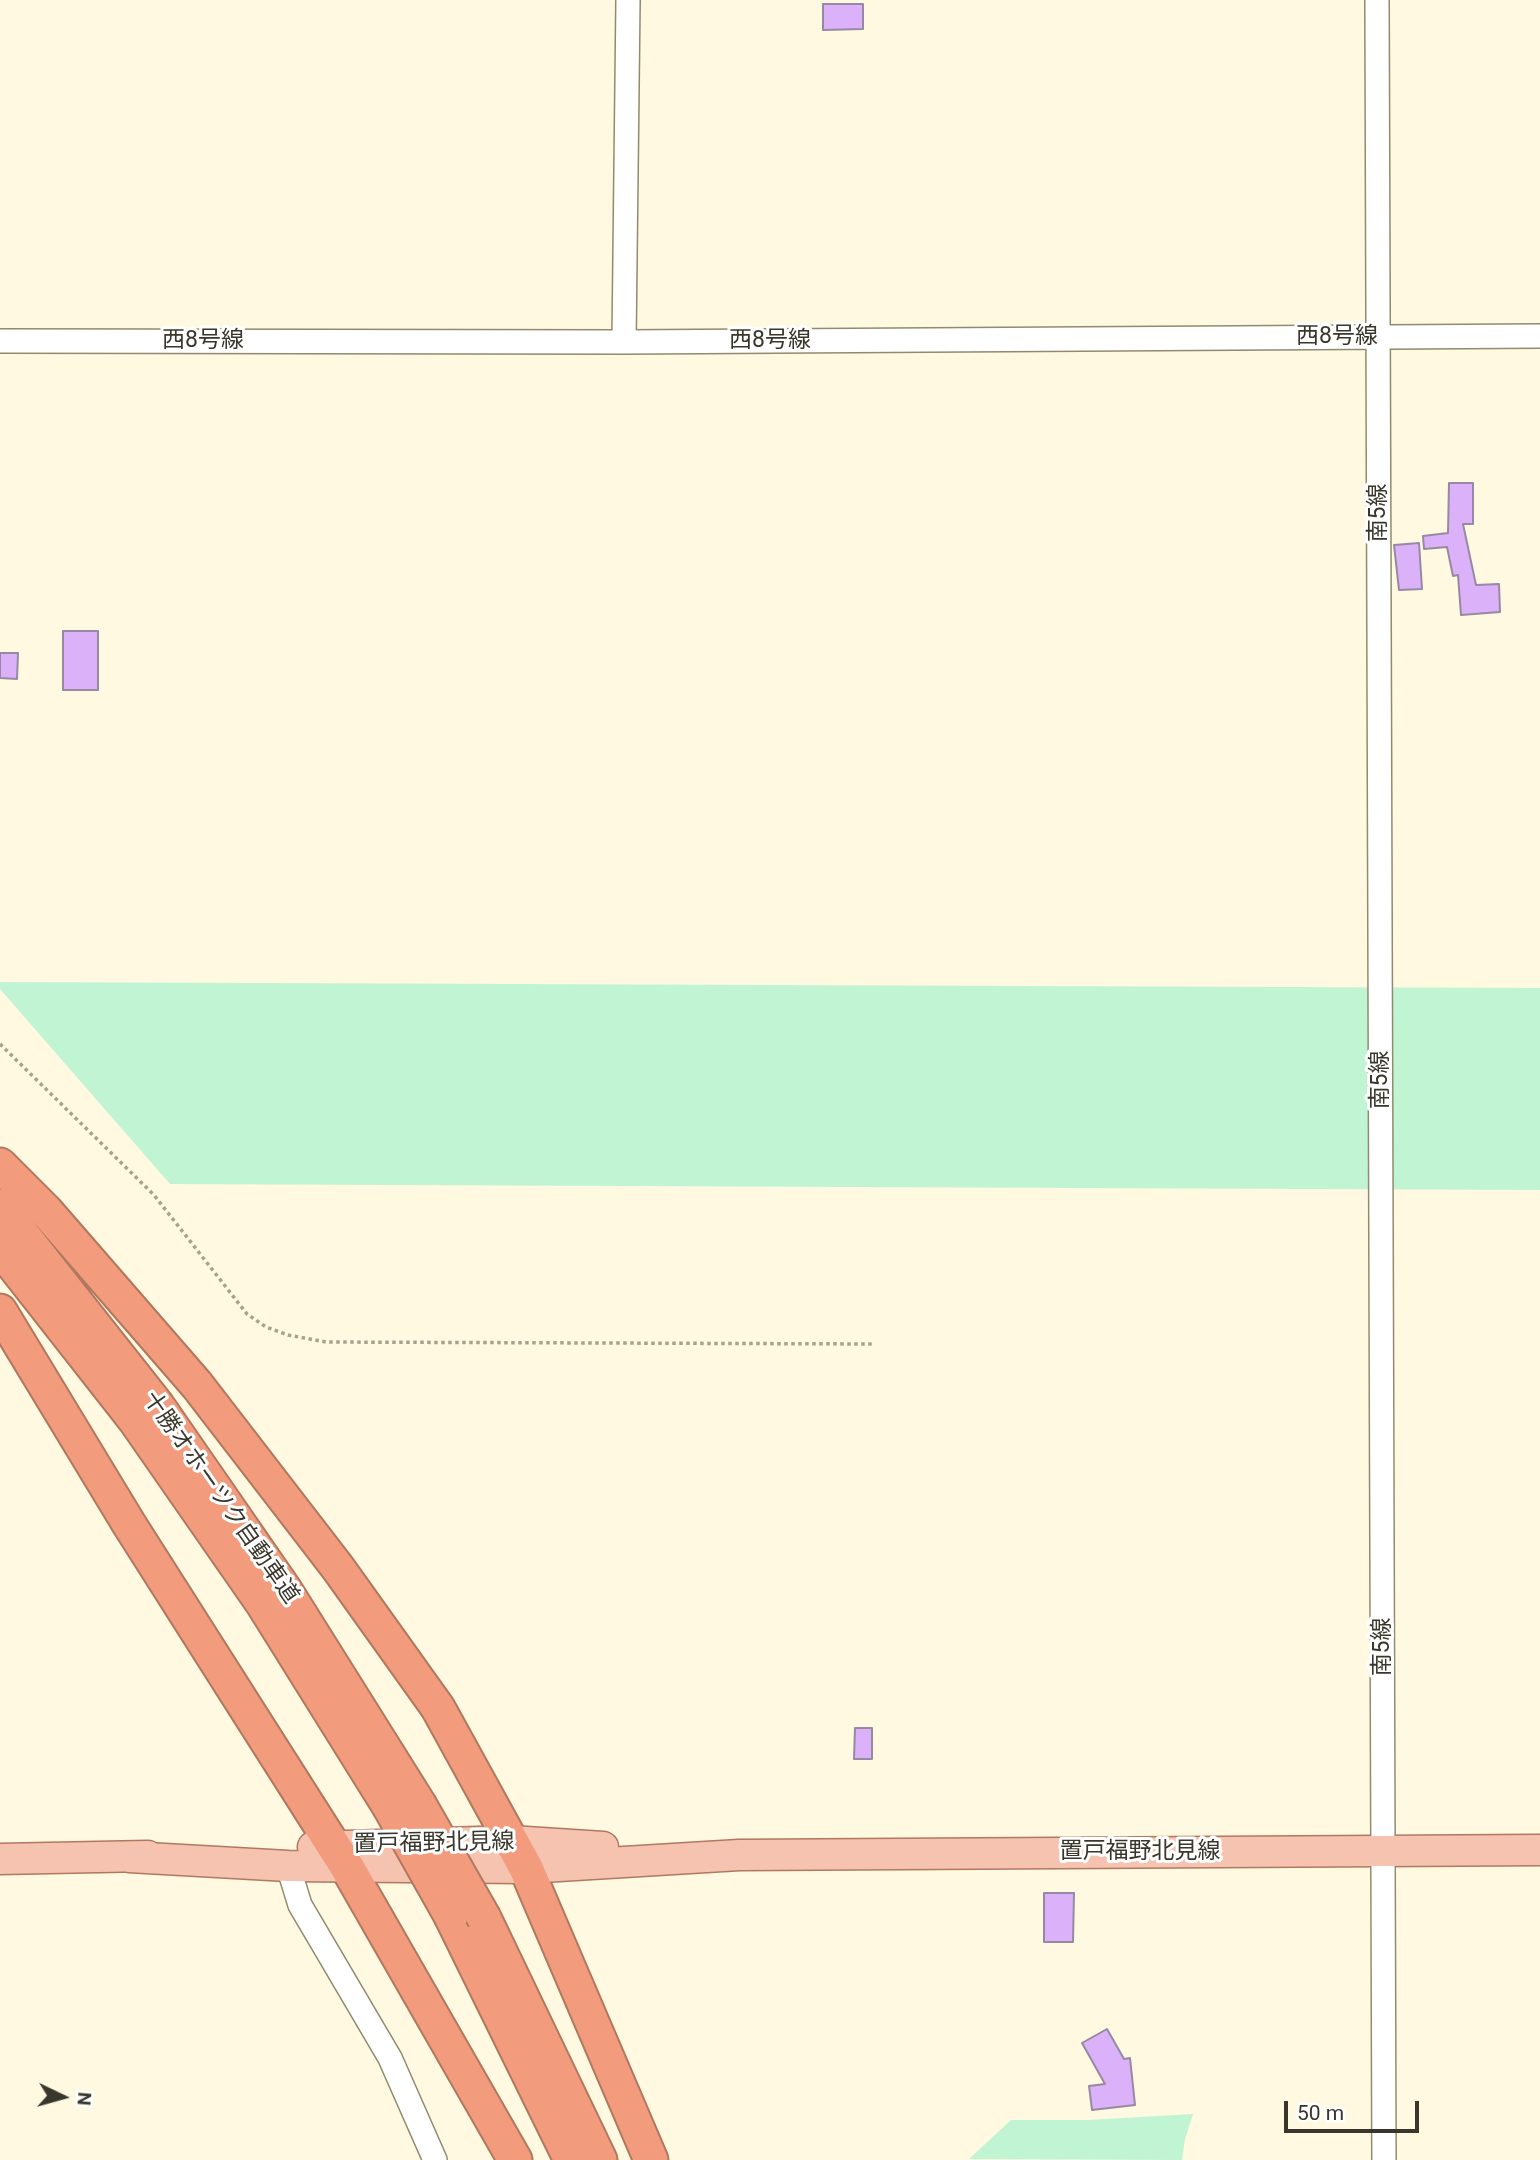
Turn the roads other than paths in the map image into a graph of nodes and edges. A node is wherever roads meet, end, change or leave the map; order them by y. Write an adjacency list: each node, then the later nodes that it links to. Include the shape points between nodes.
1 (628, 0): 6 (street)
2 (1377, 0): 4 (street, 南5線)
3 (1540, 336): 4 (street, 西8号線)
4 (1378, 337): 6 (street, 西8号線); 12 (street, 南5線)
5 (0, 341): 6 (street, 西8号線)
6 (624, 342)
7 (0, 1165): 14 (highway, via 46,1211 197,1385 338,1568 438,1708)
8 (0, 1206): 11 (highway, 十勝オホーツク自動車道, via 157,1405 285,1590)
9 (0, 1248): 11 (highway, 十勝オホーツク自動車道, via 135,1420)
10 (0, 1311): 15 (highway)
11 (404, 1805): 21 (highway, bridge, via 451,1916); 22 (highway, bridge, via 484,1918)
12 (1384, 1850): 13 (main road, 置戸福野北見線); 14 (main road, 置戸福野北見線); 24 (street, 南5線)
13 (1540, 1850)
14 (519, 1855): 15 (main road, 置戸福野北見線); 23 (highway)
15 (340, 1856): 16 (main road, 置戸福野北見線); 18 (main road, 置戸福野北見線); 20 (highway)
16 (129, 1857): 17 (main road, 置戸福野北見線); 18 (main road, 置戸福野北見線)
17 (0, 1859)
18 (288, 1866): 19 (street, via 300,1905 390,2057)
19 (435, 2160)
20 (514, 2160)
21 (572, 2160)
22 (600, 2160)
23 (651, 2160)
24 (1384, 2160)

